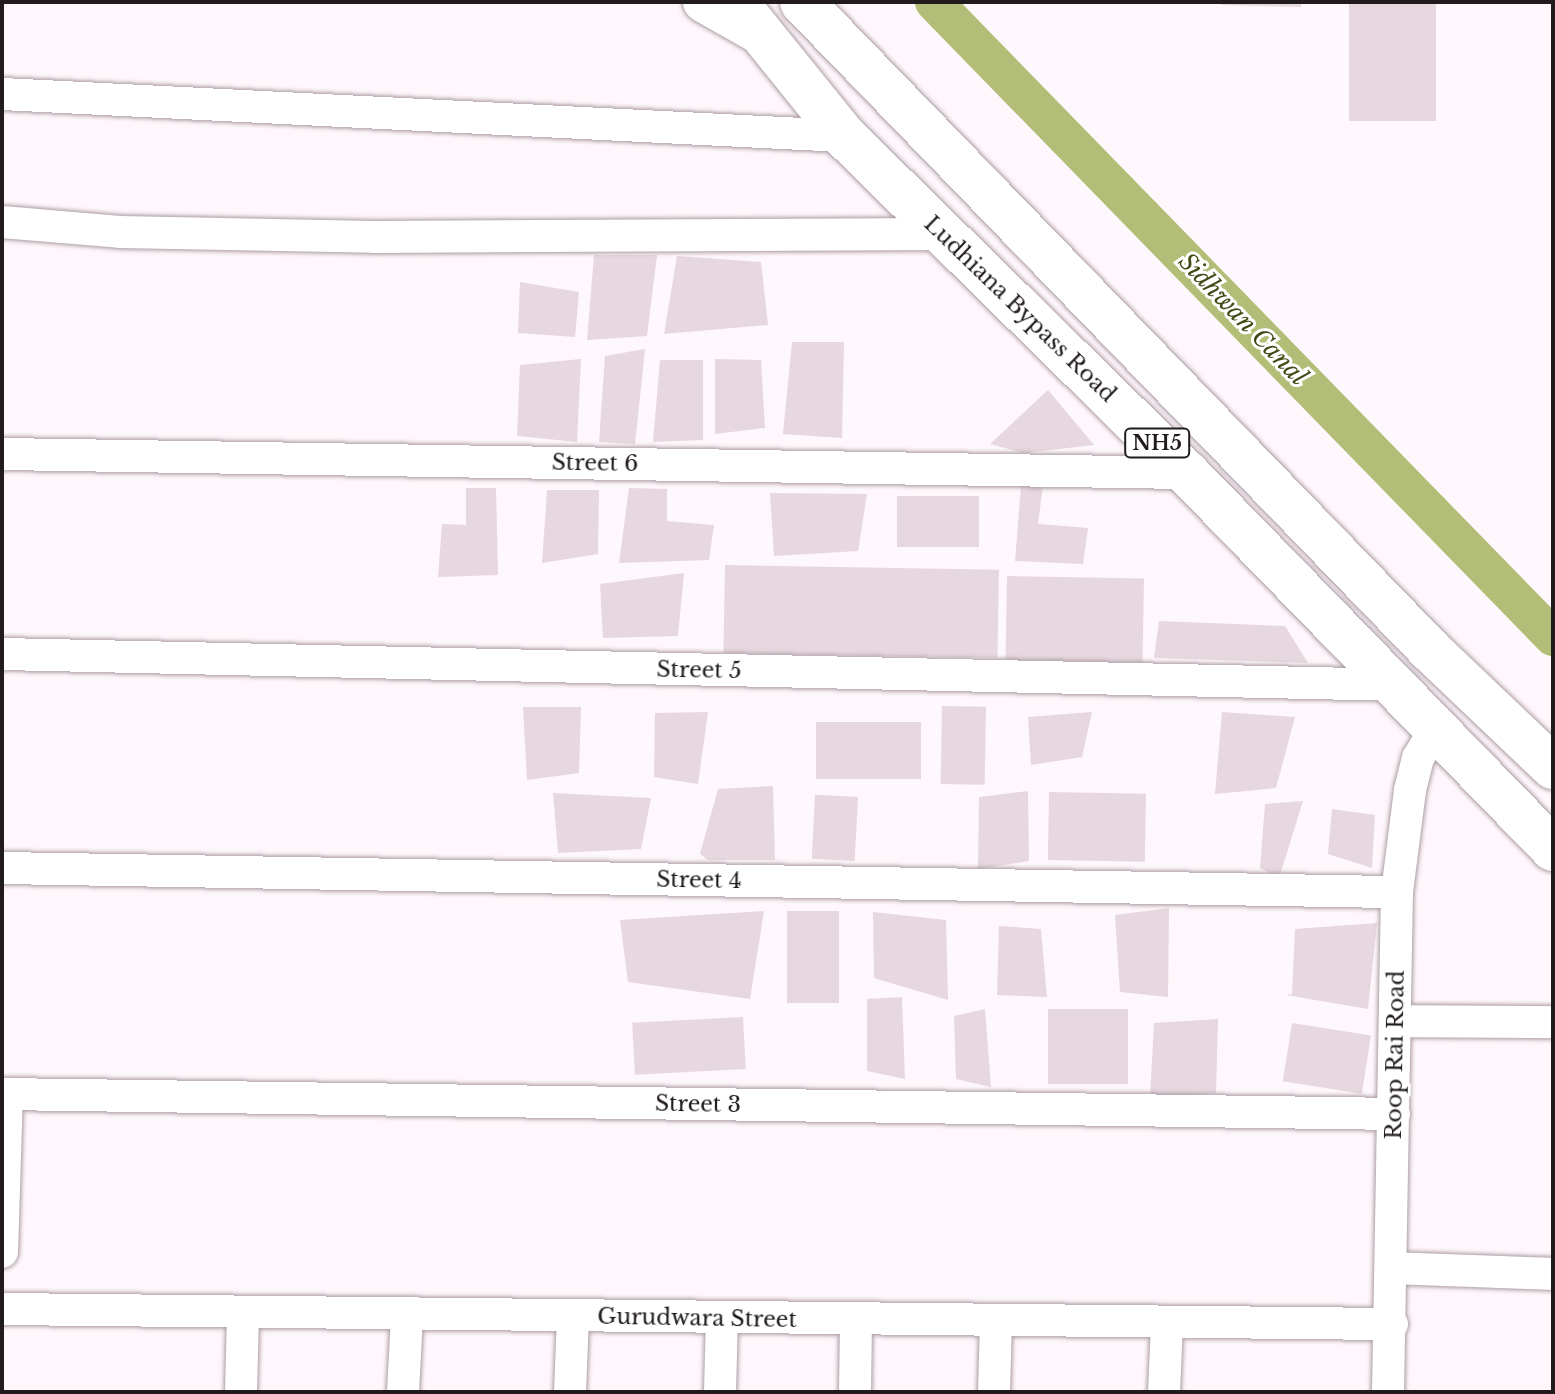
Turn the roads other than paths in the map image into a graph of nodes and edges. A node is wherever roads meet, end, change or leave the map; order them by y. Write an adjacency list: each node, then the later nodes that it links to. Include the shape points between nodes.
1 (703, 2): 4 (street)
2 (736, 2): 4 (highway, NH5)
3 (802, 2): 14 (highway, NH5, via 1430,650)
4 (763, 36): 6 (highway, Ludhiana Bypass Road / NH5)
5 (2, 94): 6 (street)
6 (844, 136): 8 (highway, Ludhiana Bypass Road / NH5)
7 (2, 222): 8 (street, via 120,232 358,236)
8 (944, 234): 10 (highway, Ludhiana Bypass Road / NH5)
9 (2, 454): 10 (street, Street 6)
10 (1187, 473): 12 (highway, Ludhiana Bypass Road / NH5)
11 (2, 654): 12 (street, Street 5)
12 (1395, 685): 13 (highway, Ludhiana Bypass Road / NH5)
13 (1437, 726): 15 (highway, Ludhiana Bypass Road / NH5); 17 (street, Roop Rai Road, via 1418,758 1410,790)
14 (1553, 767)
15 (1553, 849)
16 (2, 868): 17 (street, Street 4)
17 (1397, 892): 18 (street, Roop Rai Road)
18 (1395, 1021): 19 (street); 21 (street, Roop Rai Road)
19 (1553, 1022)
20 (4, 1094): 21 (street, Street 3); 22 (street)
21 (1394, 1114): 23 (street, Roop Rai Road)
22 (2, 1252)
23 (1392, 1268): 24 (street); 33 (street, Roop Rai Road)
24 (1553, 1274)
25 (2, 1309): 26 (street, Gurudwara Street)
26 (243, 1314): 27 (street, Gurudwara Street); 34 (street)
27 (407, 1315): 28 (street, Gurudwara Street); 35 (street)
28 (573, 1316): 29 (street, Gurudwara Street); 36 (street)
29 (722, 1318): 30 (street, Gurudwara Street); 37 (street)
30 (856, 1319): 31 (street, Gurudwara Street); 38 (street)
31 (996, 1321): 32 (street, Gurudwara Street); 39 (street)
32 (1167, 1322): 33 (street, Gurudwara Street); 40 (street)
33 (1392, 1324): 41 (street, Roop Rai Road)
34 (241, 1392)
35 (403, 1392)
36 (570, 1392)
37 (720, 1392)
38 (855, 1392)
39 (994, 1392)
40 (1164, 1392)
41 (1388, 1392)

